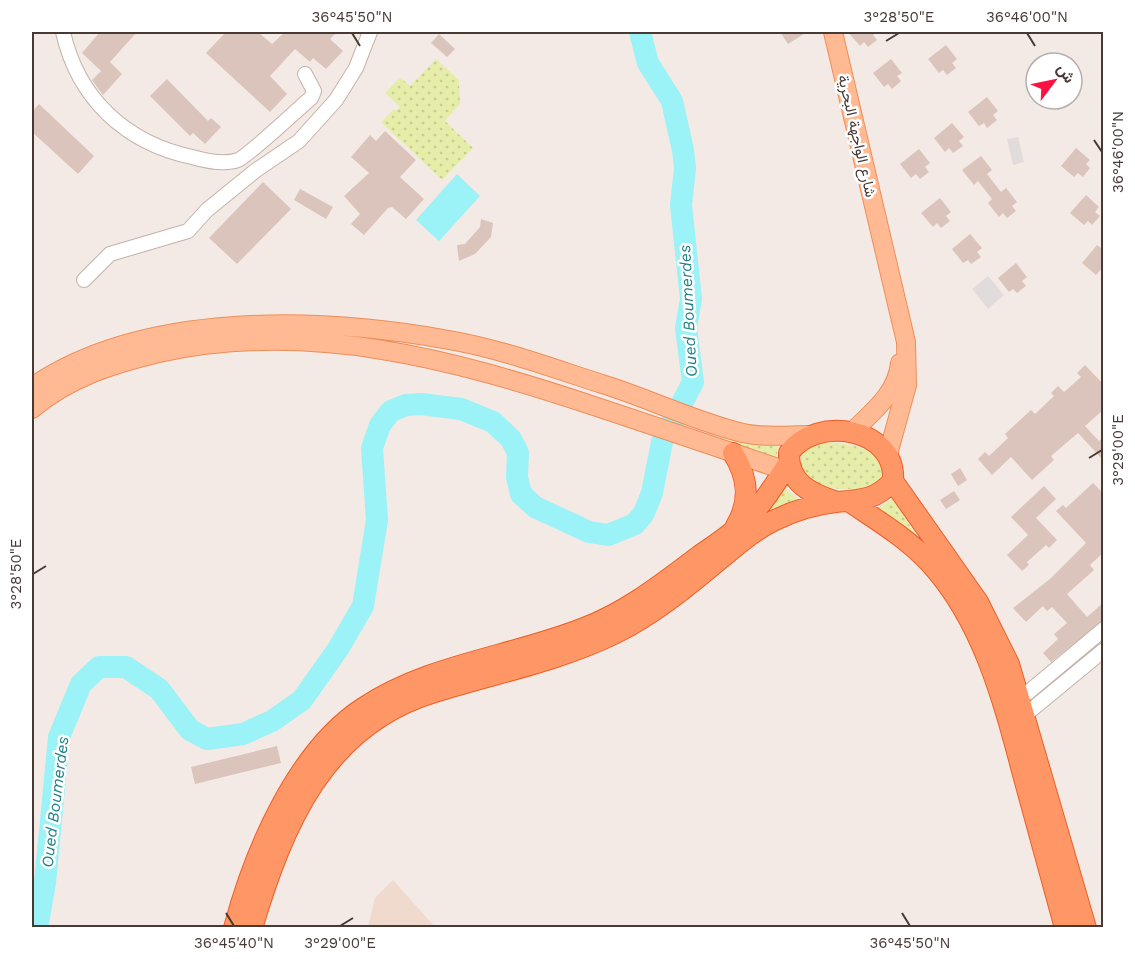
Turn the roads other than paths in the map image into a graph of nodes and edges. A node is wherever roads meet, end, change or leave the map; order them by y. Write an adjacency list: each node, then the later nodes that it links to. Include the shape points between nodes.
1 (63, 32): 4 (street, via 81,80 119,126 165,152 202,160 240,159 311,98 314,91)
2 (370, 32): 6 (street, via 356,68 336,100 299,141 255,171 188,231 110,254)
3 (833, 32): 5 (main road, شارع الواجهة البحرية)
4 (305, 74)
5 (881, 240): 9 (main road, شارع الواجهة البحرية, via 884,278 899,346 899,372 888,395); 12 (main road, شارع الواجهة البحرية, via 892,278 908,371)
6 (84, 280)
7 (32, 387): 10 (main road, via 73,362 125,344 217,329 343,325 450,340 754,434)
8 (32, 409): 11 (main road, via 64,385 114,364 181,348 292,341 350,344 487,371)
9 (851, 433): 10 (highway, via 825,431); 12 (highway, via 874,441)
10 (811, 435): 13 (highway, via 797,442 789,453)
11 (733, 453): 13 (main road); 16 (highway, via 746,484 742,517)
12 (888, 454): 14 (highway)
13 (788, 469): 15 (highway, via 813,493); 16 (highway, via 760,506)
14 (893, 481): 15 (highway, via 878,496); 19 (highway, via 978,602 1009,664)
15 (843, 502): 21 (highway, via 794,512 755,531 668,602 586,648 423,696 369,723 338,752 308,791 272,862); 22 (highway, via 909,543 929,561 976,633 1007,715)
16 (734, 531): 20 (highway, via 636,602 607,618 408,684 362,709 320,748 285,800 243,894)
17 (1104, 629): 19 (street)
18 (1104, 650): 19 (street)
19 (1022, 707): 23 (highway)
20 (234, 927)
21 (252, 927)
22 (1065, 927)
23 (1086, 927)

